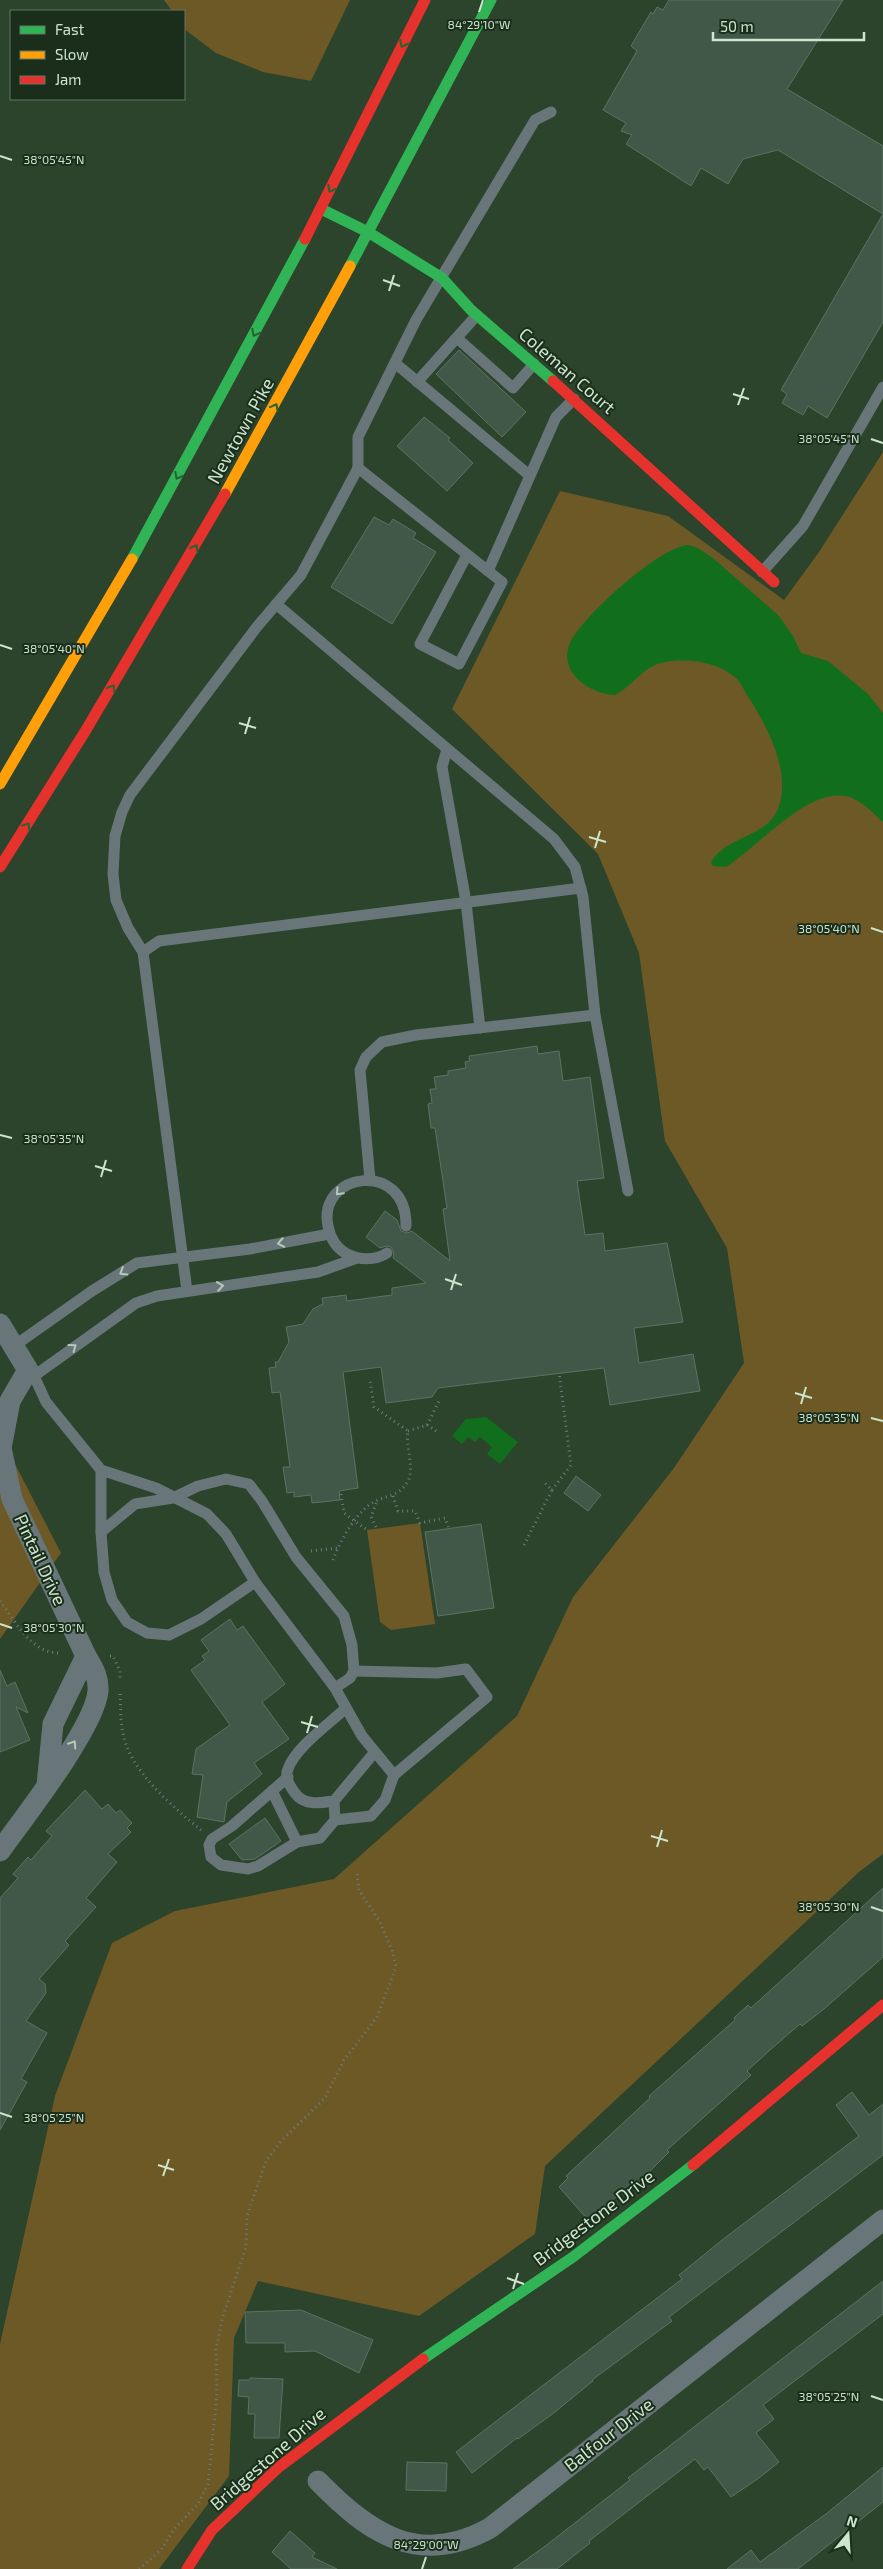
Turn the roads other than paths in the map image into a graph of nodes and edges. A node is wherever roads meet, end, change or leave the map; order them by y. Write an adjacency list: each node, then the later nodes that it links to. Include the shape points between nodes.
1 (425, 0): 4 (main road, Newtown Pike, one-way to 4)
2 (491, 0): 5 (main road, Newtown Pike)
3 (551, 112): 6 (lane, via 535,120)
4 (321, 209): 5 (main road, Coleman Court); 22 (main road, Newtown Pike, one-way to 22, via 140,547)
5 (368, 232): 6 (main road, Coleman Court); 23 (main road, Newtown Pike, one-way to 5, via 180,574 297,368)
6 (442, 278): 7 (main road, Coleman Court); 9 (lane)
7 (477, 316): 8 (lane); 10 (main road, Coleman Court)
8 (457, 338): 10 (lane, via 513,388); 11 (lane)
9 (395, 363): 11 (lane); 14 (lane, via 358,437)
10 (534, 364): 13 (main road, Coleman Court)
11 (417, 382): 15 (lane)
12 (883, 386): 18 (lane, via 803,526)
13 (574, 399): 15 (lane, via 556,417); 18 (main road, Coleman Court)
14 (358, 468): 16 (lane); 20 (lane, via 301,575)
15 (529, 476): 17 (lane)
16 (467, 555): 17 (lane); 17 (lane, via 420,644 459,664 502,582)
17 (488, 571)
18 (762, 572): 19 (main road, Coleman Court)
19 (774, 582)
20 (276, 604): 21 (lane); 26 (lane, via 130,795 122,812 114,836 116,900)
21 (447, 749): 24 (lane, via 554,839 575,867); 25 (lane, via 442,766)
22 (0, 784)
23 (0, 867)
24 (581, 888): 25 (lane); 27 (lane)
25 (466, 902): 26 (lane, via 159,941); 28 (lane)
26 (143, 952): 34 (lane)
27 (594, 1015): 28 (lane); 30 (lane)
28 (480, 1028): 29 (lane, via 382,1042 366,1057 360,1070)
29 (370, 1180): 31 (lane, via 383,1183 402,1201); 32 (lane, one-way to 32, via 344,1186 335,1195 328,1207)
30 (628, 1191)
31 (406, 1226)
32 (329, 1234): 34 (lane, one-way to 34, via 250,1249); 35 (lane, via 340,1249)
33 (387, 1253): 35 (lane, via 370,1259)
34 (183, 1257): 36 (lane); 38 (lane, one-way to 38, via 137,1263 92,1290)
35 (357, 1258): 36 (lane, one-way to 35, via 318,1272)
36 (186, 1291): 39 (lane, one-way to 36, via 136,1303)
37 (0, 1324): 38 (street)
38 (14, 1346): 39 (street)
39 (31, 1373): 40 (lane, via 46,1402); 44 (street, Pintail Drive, via 10,1401 1,1448 12,1500)
40 (101, 1470): 41 (lane, via 156,1488); 42 (lane)
41 (173, 1498): 42 (lane, via 135,1504); 43 (lane, via 207,1514 226,1534); 45 (lane, via 198,1486 226,1479 249,1484 296,1557 344,1616 352,1645)
42 (101, 1532): 43 (lane, via 104,1572 112,1600 127,1622 147,1633 169,1635 201,1620)
43 (255, 1582): 46 (lane)
44 (86, 1656): 51 (street, Pintail Drive, via 53,1724); 51 (street, Pintail Drive, one-way to 44, via 90,1716 98,1692 97,1676)
45 (354, 1671): 46 (lane, via 350,1678); 49 (lane, via 437,1673 466,1669 487,1697)
46 (335, 1688): 47 (lane)
47 (346, 1708): 48 (lane); 50 (lane, via 297,1754 287,1770)
48 (374, 1753): 49 (lane); 53 (lane)
49 (394, 1775): 54 (lane, via 385,1800 371,1816)
50 (288, 1777): 52 (lane); 53 (lane, via 288,1784 298,1798 316,1804)
51 (47, 1785): 56 (street, Pintail Drive)
52 (272, 1791): 55 (lane); 55 (lane, via 212,1839 209,1845 211,1857 221,1865 248,1870)
53 (334, 1801): 54 (lane)
54 (335, 1820): 55 (lane, via 320,1838)
55 (298, 1842)
56 (0, 1851)
57 (883, 2004): 60 (main road, Bridgestone Drive, via 718,2146 573,2257 395,2378 279,2468 212,2530)
58 (883, 2220): 59 (street, Balfour Drive, via 490,2528 468,2540 446,2546 417,2544 386,2536 346,2508)
59 (318, 2481)
60 (187, 2569)

